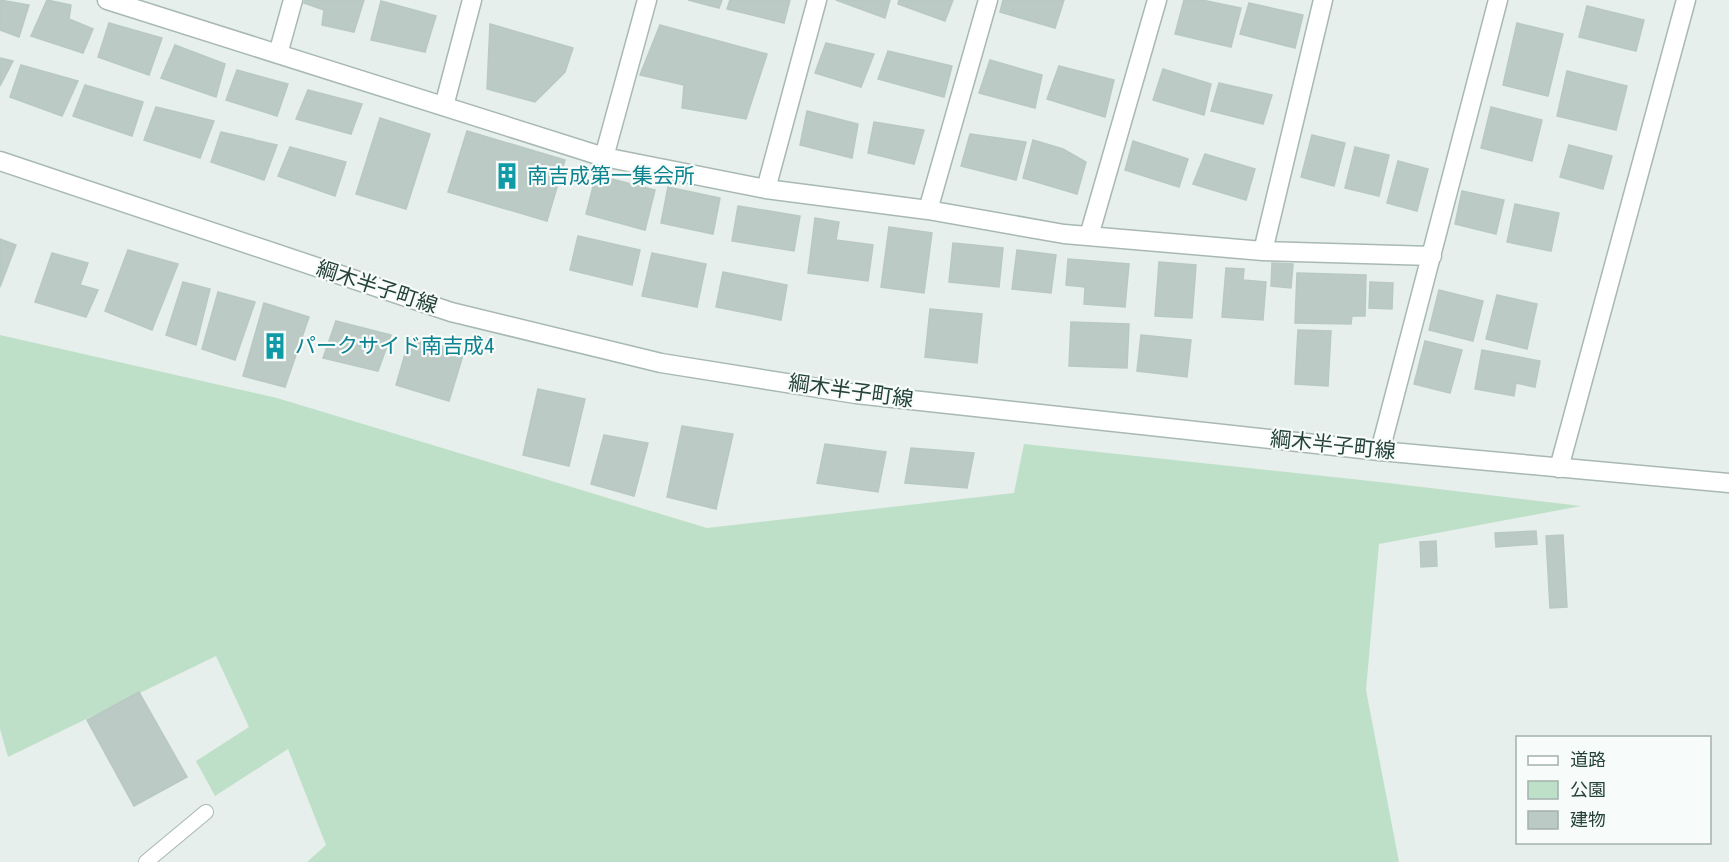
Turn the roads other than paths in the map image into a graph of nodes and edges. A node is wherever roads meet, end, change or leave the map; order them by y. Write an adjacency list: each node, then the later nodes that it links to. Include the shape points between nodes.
1 (293, 0): 11 (street)
2 (472, 0): 12 (street)
3 (646, 0): 13 (street)
4 (817, 0): 15 (street)
5 (988, 0): 16 (street)
6 (1157, 0): 17 (street)
7 (1323, 0): 18 (street)
8 (1498, 0): 19 (street)
9 (1686, 0): 21 (street)
10 (118, 2): 11 (street)
11 (278, 54): 12 (street)
12 (444, 106): 13 (street)
13 (604, 156): 15 (street)
14 (0, 161): 20 (street, 綱木半子町線, via 451,312 661,363 856,394)
15 (766, 189): 16 (street)
16 (928, 210): 17 (street)
17 (1089, 236): 18 (street)
18 (1263, 250): 19 (street)
19 (1432, 256): 20 (street)
20 (1380, 451): 21 (street, 綱木半子町線)
21 (1559, 468): 22 (street, 綱木半子町線)
22 (1728, 482)
23 (206, 812): 24 (lane)
24 (146, 862)

